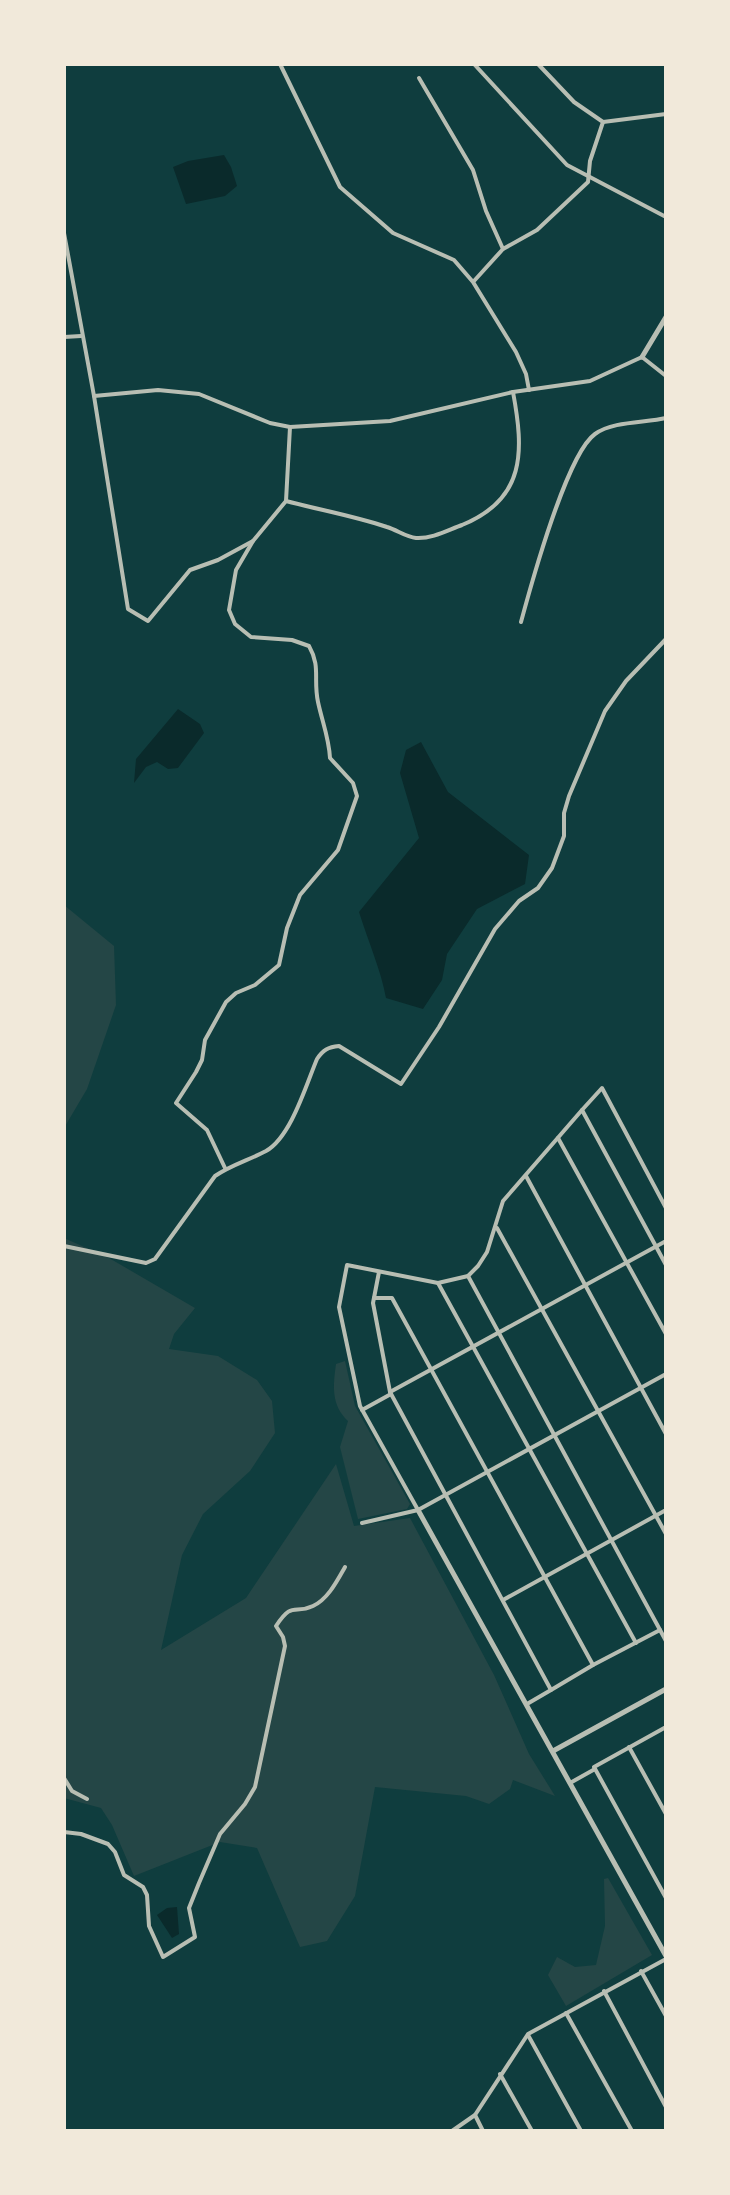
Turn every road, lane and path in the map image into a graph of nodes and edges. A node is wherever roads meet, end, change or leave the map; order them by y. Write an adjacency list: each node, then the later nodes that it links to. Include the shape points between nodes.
1 (280, 64): 11 (street, via 340,187 393,233 454,260)
2 (474, 64): 7 (street, via 563,161)
3 (538, 64): 6 (street, via 574,102)
4 (419, 78): 10 (street, via 473,170)
5 (666, 114): 6 (street)
6 (603, 122): 7 (street)
7 (588, 178): 8 (street); 10 (street, via 537,230)
8 (666, 217)
9 (64, 233): 14 (street)
10 (503, 249): 11 (street)
11 (473, 282): 17 (street, via 523,365)
12 (666, 317): 15 (street)
13 (64, 337): 14 (street)
14 (83, 338): 19 (street)
15 (642, 357): 16 (street); 17 (street, via 590,381)
16 (666, 376)
17 (529, 390): 18 (street)
18 (513, 392): 21 (street, via 404,419); 22 (street, via 520,433 517,469 499,504 473,520 427,538 412,538 389,527)
19 (94, 396): 21 (street, via 158,390 199,394); 23 (street, via 128,609 148,621 190,570)
20 (666, 418): 24 (street, via 609,428 591,437 560,497)
21 (290, 427): 22 (street)
22 (286, 501): 23 (street)
23 (253, 541): 28 (street, via 236,570 230,615 251,637 309,646 317,661 316,687 330,758 353,783 357,796 338,850 300,895 279,965 226,1002 205,1040 202,1060 176,1103 207,1130)
24 (521, 622)
25 (666, 639): 28 (street, via 605,711 569,796 564,836 552,868 495,929 401,1084 339,1046 330,1047 317,1059 281,1139)
26 (582, 1110): 27 (street); 30 (street, via 602,1088); 34 (street)
27 (558, 1138): 29 (street); 35 (street)
28 (225, 1169): 33 (street, via 150,1262)
29 (525, 1176): 31 (street, via 503,1201); 40 (street)
30 (666, 1208)
31 (497, 1227): 38 (street, via 487,1252); 42 (street)
32 (666, 1241): 34 (street)
33 (64, 1246)
34 (656, 1247): 35 (street); 36 (street)
35 (629, 1262): 40 (street); 44 (street)
36 (666, 1265)
37 (379, 1271): 39 (street); 41 (street); 50 (street, via 347,1265 339,1307)
38 (468, 1276): 39 (street); 43 (street)
39 (438, 1283): 45 (street)
40 (586, 1286): 42 (street); 48 (street)
41 (374, 1298): 46 (street, via 392,1298); 49 (street)
42 (544, 1310): 43 (street); 51 (street)
43 (500, 1334): 45 (street); 53 (street)
44 (666, 1334)
45 (473, 1349): 46 (street); 54 (street)
46 (432, 1371): 49 (street); 55 (street)
47 (666, 1374): 48 (street)
48 (640, 1388): 51 (street); 52 (street)
49 (390, 1393): 50 (street); 56 (street)
50 (362, 1410): 57 (street)
51 (598, 1411): 53 (street); 59 (street)
52 (666, 1434)
53 (555, 1435): 54 (street); 62 (street)
54 (529, 1449): 55 (street); 63 (street)
55 (486, 1472): 56 (street); 65 (street)
56 (446, 1496): 57 (street); 66 (street)
57 (418, 1510): 60 (street); 73 (street)
58 (666, 1510): 59 (street)
59 (656, 1515): 61 (street); 62 (street)
60 (362, 1523)
61 (666, 1534)
62 (612, 1539): 63 (street); 67 (street)
63 (586, 1553): 65 (street); 69 (street)
64 (345, 1567): 82 (street, via 333,1589 312,1607 294,1608 276,1626 285,1646 255,1787 220,1834 199,1883 189,1908 195,1937 163,1957 149,1926 143,1887 124,1875 108,1844)
65 (546, 1576): 66 (street); 70 (street)
66 (503, 1600): 72 (street)
67 (660, 1630): 68 (street); 69 (street)
68 (666, 1641)
69 (636, 1643): 70 (street)
70 (593, 1665): 72 (street)
71 (666, 1689): 76 (street)
72 (551, 1690): 73 (street)
73 (527, 1704): 76 (street)
74 (666, 1727): 75 (street)
75 (629, 1747): 77 (street); 81 (street)
76 (553, 1751): 79 (street)
77 (595, 1769): 79 (street); 83 (street)
78 (64, 1778): 80 (street, via 72,1791)
79 (570, 1783): 84 (street)
80 (87, 1799)
81 (666, 1814)
82 (64, 1832)
83 (666, 1898)
84 (666, 1957): 85 (street)
85 (641, 1971): 86 (street); 88 (street)
86 (604, 1991): 87 (street); 91 (street)
87 (566, 2013): 89 (street); 97 (street)
88 (666, 2016)
89 (528, 2034): 90 (street); 96 (street)
90 (500, 2074): 92 (street); 95 (street)
91 (666, 2107)
92 (475, 2115): 93 (street); 94 (street)
93 (452, 2131)
94 (483, 2131)
95 (532, 2131)
96 (581, 2131)
97 (632, 2131)

